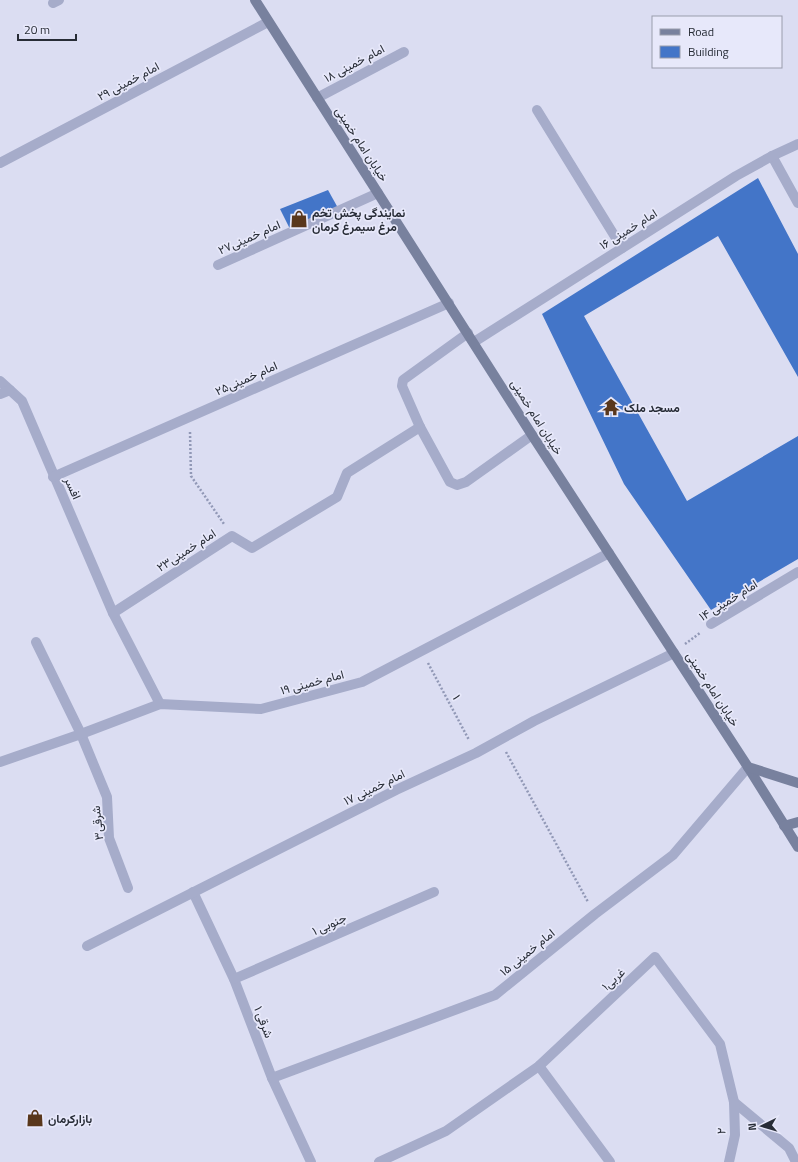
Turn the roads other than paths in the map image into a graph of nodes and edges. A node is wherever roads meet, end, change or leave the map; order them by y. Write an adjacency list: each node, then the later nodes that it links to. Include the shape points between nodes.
1 (255, 0): 2 (main road, خیابان امام خمینی)
2 (268, 22): 4 (main road, خیابان امام خمینی); 8 (street, امام خمینی ۲۹)
3 (404, 52): 4 (street, امام خمینی ۱۸)
4 (317, 98): 9 (main road, خیابان امام خمینی)
5 (537, 110): 11 (street)
6 (798, 144): 7 (street, امام خمینی ۱۶)
7 (772, 156): 10 (street); 11 (street, امام خمینی ۱۶)
8 (0, 162)
9 (378, 193): 12 (street, امام خمینی۲۷); 13 (main road, خیابان امام خمینی)
10 (798, 203)
11 (622, 248): 15 (street, امام خمینی ۱۶)
12 (218, 265)
13 (449, 303): 14 (main road, خیابان امام خمینی); 21 (street, امام خمینی۲۵)
14 (468, 333): 15 (main road, خیابان امام خمینی); 19 (street, via 403,380 402,386)
15 (474, 342): 20 (main road, خیابان امام خمینی)
16 (0, 381): 17 (street, افسر)
17 (10, 390): 18 (street); 21 (street, افسر, via 22,401)
18 (0, 394)
19 (420, 428): 20 (street, via 450,482 457,485 466,482); 24 (street, امام خمینی۲۳, via 347,473 337,497 252,548 232,536)
20 (532, 435): 22 (main road, خیابان امام خمینی)
21 (54, 477): 24 (street, افسر)
22 (609, 553): 27 (main road, خیابان امام خمینی); 28 (street, امام خمینی ۱۹, via 362,682 261,709)
23 (798, 572): 25 (street, امام خمینی ۱۴)
24 (113, 613): 28 (street, افسر)
25 (711, 624)
26 (36, 642): 29 (street, شرقی۳)
27 (674, 653): 31 (main road, خیابان امام خمینی); 37 (street, امام خمینی ۱۷)
28 (160, 704): 29 (street, امام خمینی ۱۹)
29 (81, 734): 30 (street, امام خمینی ۱۹); 36 (street, شرقی۳, via 107,797 109,838)
30 (0, 762)
31 (748, 767): 32 (main road); 34 (main road, خیابان امام خمینی); 42 (street, امام خمینی ۱۵, via 673,854 495,995)
32 (798, 783)
33 (798, 822): 34 (main road)
34 (784, 826): 35 (main road, خیابان امام خمینی)
35 (798, 847)
36 (128, 888)
37 (193, 892): 39 (street, امام خمینی ۱۷); 40 (street, ۱ شرقی)
38 (434, 892): 40 (street, ۱ جنوبی)
39 (87, 946)
40 (234, 979): 42 (street, ۱ شرقی)
41 (539, 1066): 43 (street, غربی۱, via 655,958 720,1044); 45 (street, غربی۱, via 446,1130); 46 (street)
42 (272, 1078): 44 (street, ۱ شرقی)
43 (734, 1102): 47 (street, ۲, via 735,1135); 48 (street, via 789,1148)
44 (311, 1162)
45 (379, 1162)
46 (610, 1162)
47 (729, 1162)
48 (796, 1162)

